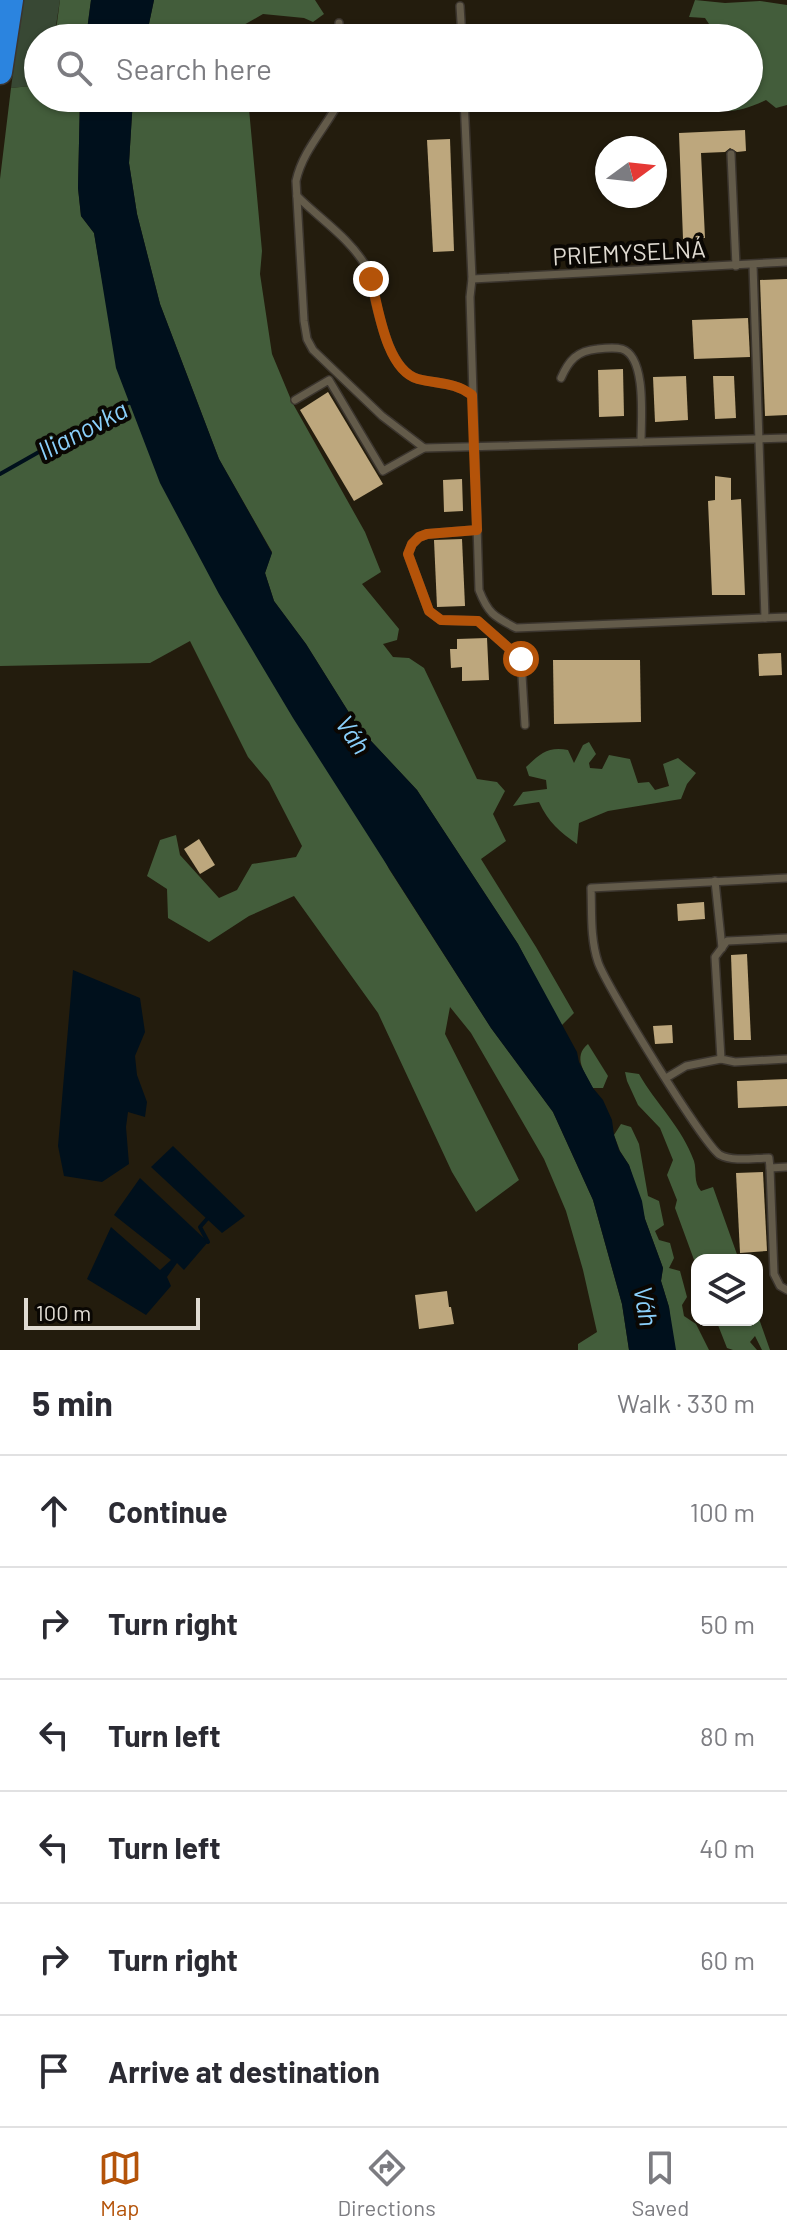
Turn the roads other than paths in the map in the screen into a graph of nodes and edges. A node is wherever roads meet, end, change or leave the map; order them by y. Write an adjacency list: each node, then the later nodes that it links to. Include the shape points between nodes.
1 (11, 0): 4 (highway)
2 (460, 6): 3 (lane)
3 (461, 24)
4 (0, 72)
5 (332, 112): 8 (lane, via 299,168)
6 (465, 112): 12 (lane)
7 (731, 154): 11 (lane)
8 (297, 196): 14 (lane, via 362,259 388,343 405,373 462,387); 20 (lane, via 307,339 382,416)
9 (787, 262): 10 (lane, PRIEMYSELNÁ)
10 (753, 265): 11 (lane, PRIEMYSELNÁ); 17 (lane)
11 (736, 266): 12 (lane, PRIEMYSELNÁ)
12 (472, 279): 14 (lane)
13 (561, 378): 18 (lane, via 581,352 611,348 631,354 639,371)
14 (472, 395): 19 (lane)
15 (295, 400): 20 (lane, via 329,380 383,471)
16 (787, 438): 17 (lane)
17 (759, 439): 18 (lane); 23 (lane)
18 (641, 442): 19 (lane)
19 (474, 447): 20 (lane); 21 (lane)
20 (424, 448)
21 (477, 530): 23 (lane, via 479,590 486,608 516,628); 24 (lane, via 427,534 408,554 429,611 441,620 478,621 521,659)
22 (787, 617): 23 (lane)
23 (765, 618)
24 (525, 725)
25 (787, 878): 26 (lane)
26 (715, 881): 28 (lane); 31 (lane, via 591,888 600,968)
27 (787, 938): 28 (lane, via 727,941)
28 (722, 948): 29 (lane, via 715,957)
29 (721, 1059): 30 (lane); 31 (lane, via 686,1066)
30 (787, 1059)
31 (666, 1078): 33 (lane, via 715,1151 728,1158 769,1158)
32 (787, 1167): 33 (lane)
33 (770, 1168): 34 (lane, via 774,1274)
34 (787, 1290)

